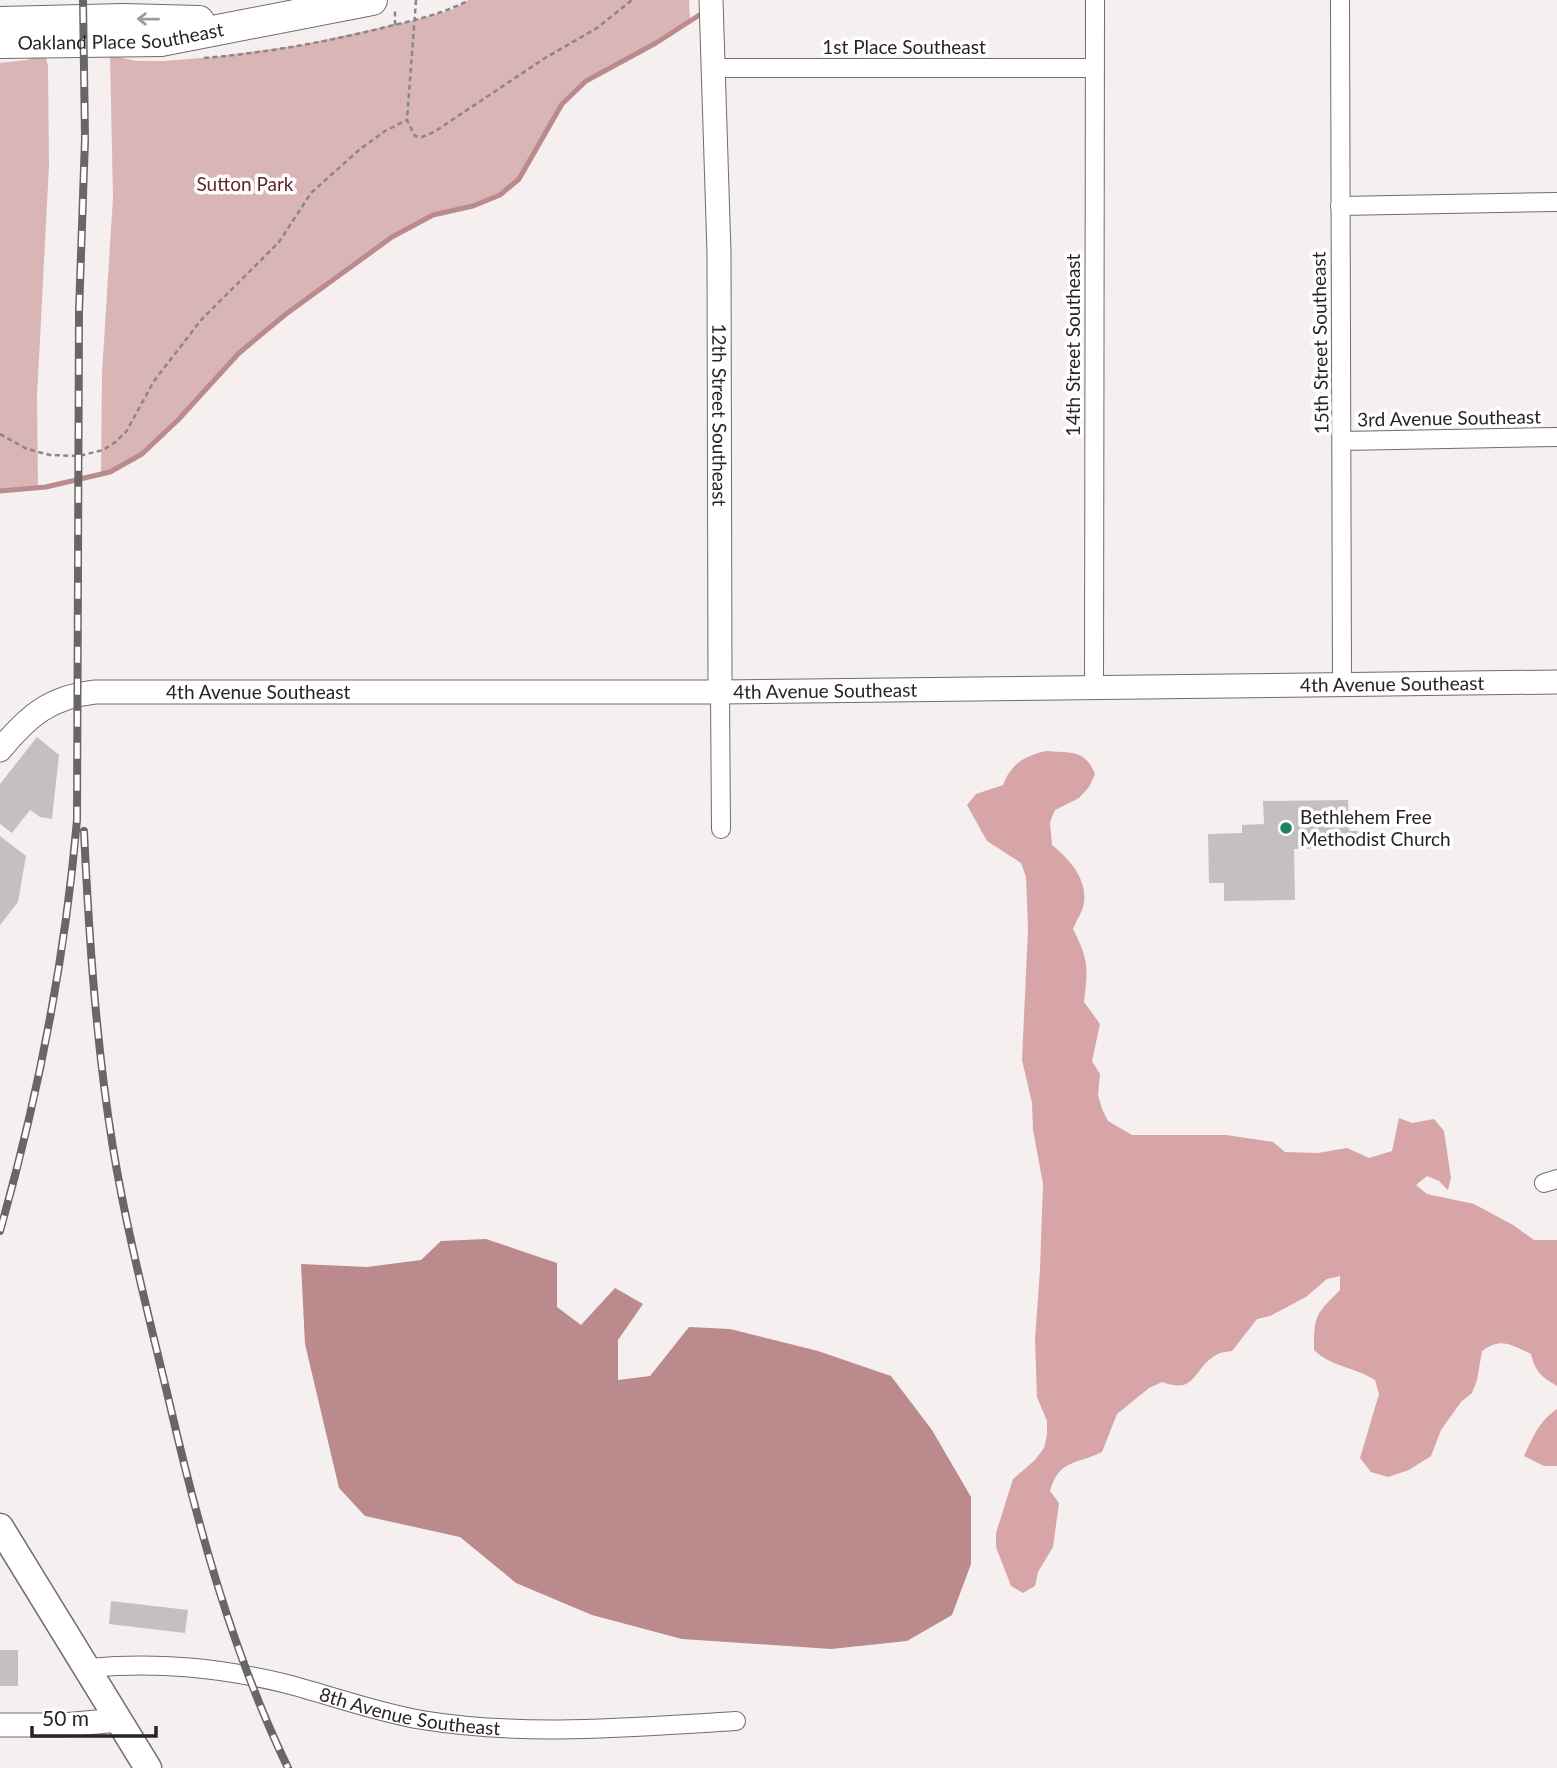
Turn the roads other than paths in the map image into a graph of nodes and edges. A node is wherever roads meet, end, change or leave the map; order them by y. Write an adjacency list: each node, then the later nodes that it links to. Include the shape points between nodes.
1 (372, 0): 6 (main road, Oakland Place Southeast)
2 (711, 0): 8 (street, 12th Street Southeast)
3 (1095, 0): 9 (street, 14th Street Southeast)
4 (1340, 0): 11 (street, 15th Street Southeast)
5 (0, 22): 6 (main road, Oakland Place Southeast, one-way to 5, via 124,19)
6 (241, 24): 7 (main road, Oakland Place Southeast, via 160,41)
7 (0, 43)
8 (713, 57): 9 (street, 1st Place Southeast); 17 (street, 12th Street Southeast, via 719,253)
9 (1094, 68): 16 (street, 14th Street Southeast)
10 (1557, 202): 11 (street)
11 (1340, 206): 13 (street, 15th Street Southeast)
12 (1557, 437): 13 (street, 3rd Avenue Southeast)
13 (1342, 441): 15 (street, 15th Street Southeast)
14 (1557, 682): 15 (street, 4th Avenue Southeast)
15 (1342, 685): 16 (street, 4th Avenue Southeast)
16 (1094, 689): 17 (street, 4th Avenue Southeast)
17 (720, 692): 18 (street, 4th Avenue Southeast, via 95,692 65,697 40,710); 19 (street, 12th Street Southeast)
18 (0, 750)
19 (721, 829)
20 (0, 1527): 21 (main road)
21 (88, 1668): 22 (main road); 23 (street, 8th Avenue Southeast, via 147,1664 215,1669 284,1683 391,1714 470,1726 606,1730)
22 (119, 1720): 24 (street); 25 (main road)
23 (736, 1721)
24 (0, 1725)
25 (148, 1768)

